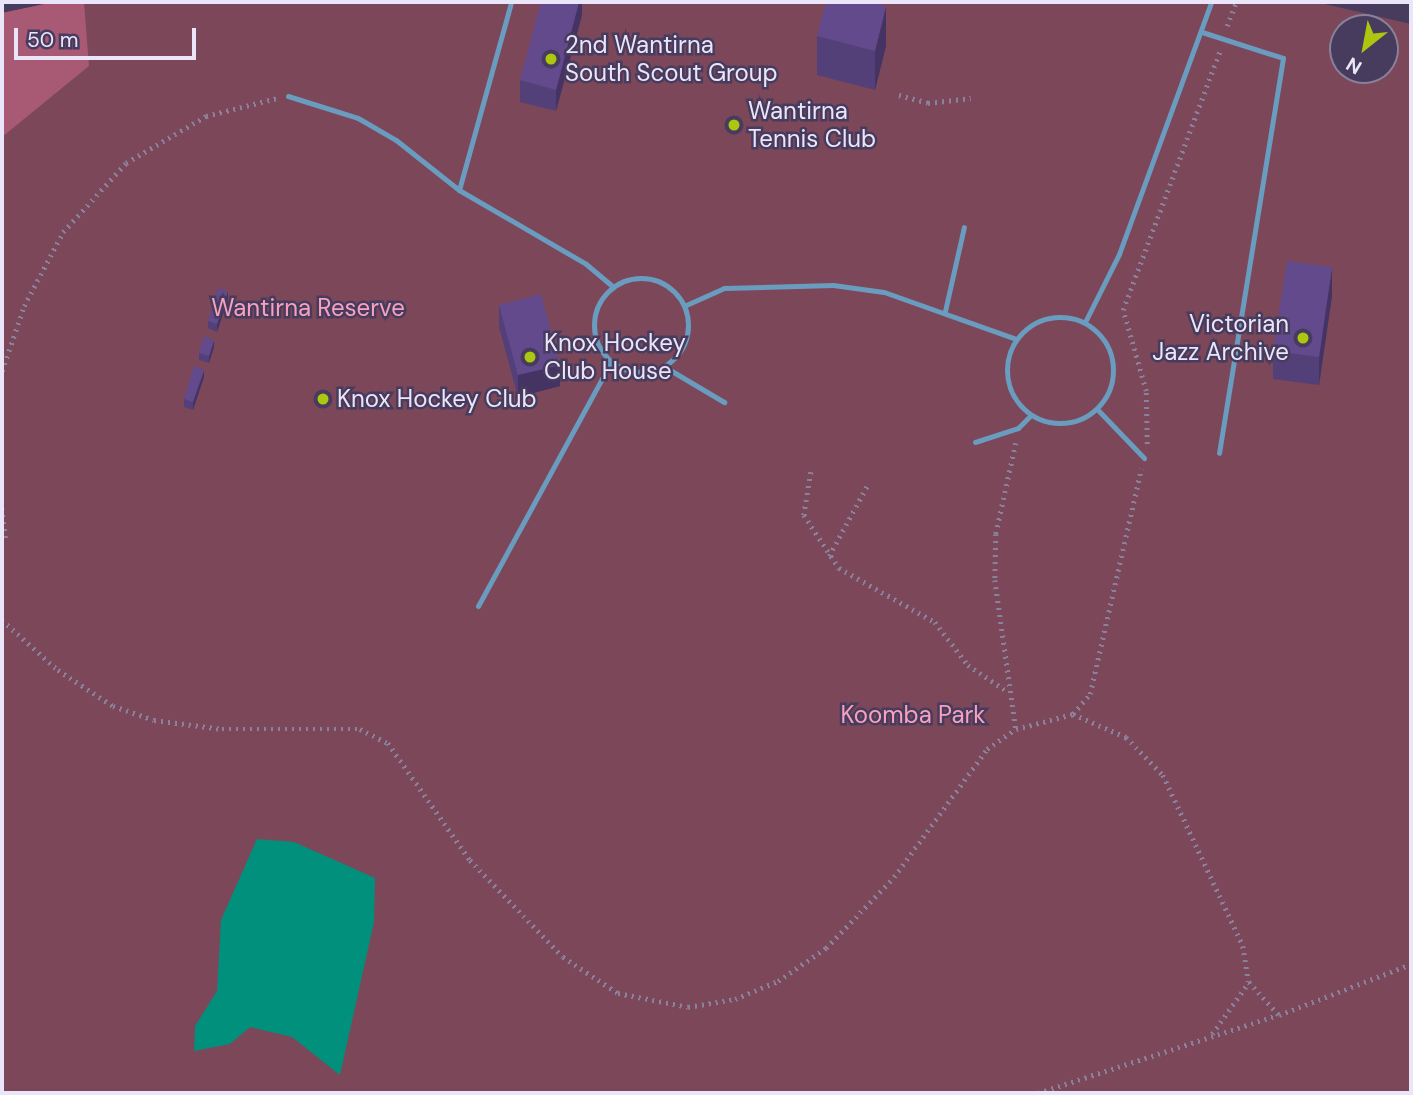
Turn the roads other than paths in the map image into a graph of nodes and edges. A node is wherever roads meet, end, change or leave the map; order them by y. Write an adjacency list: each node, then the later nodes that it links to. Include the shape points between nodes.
1 (511, 2): 5 (lane)
2 (1210, 2): 3 (lane)
3 (1202, 32): 10 (lane, via 1119,254); 18 (lane, via 1283,58)
4 (288, 96): 5 (lane, via 358,118)
5 (459, 190): 7 (lane, via 586,264)
6 (964, 228): 9 (lane)
7 (613, 287): 8 (lane, via 644,278 660,282); 12 (lane, via 594,318 594,334)
8 (684, 306): 9 (lane, via 724,288 765,283 884,292); 13 (lane, via 687,339)
9 (945, 311): 11 (lane)
10 (1085, 322): 11 (lane, via 1046,318); 15 (lane, via 1105,342 1114,368)
11 (1016, 339): 16 (lane, via 1006,367 1008,385)
12 (611, 362): 13 (lane, via 633,372); 20 (lane)
13 (664, 367): 14 (lane)
14 (724, 402)
15 (1097, 409): 16 (lane, via 1064,424); 19 (lane)
16 (1031, 415): 17 (lane, via 1018,428)
17 (975, 442)
18 (1219, 453)
19 (1144, 458)
20 (478, 606)

